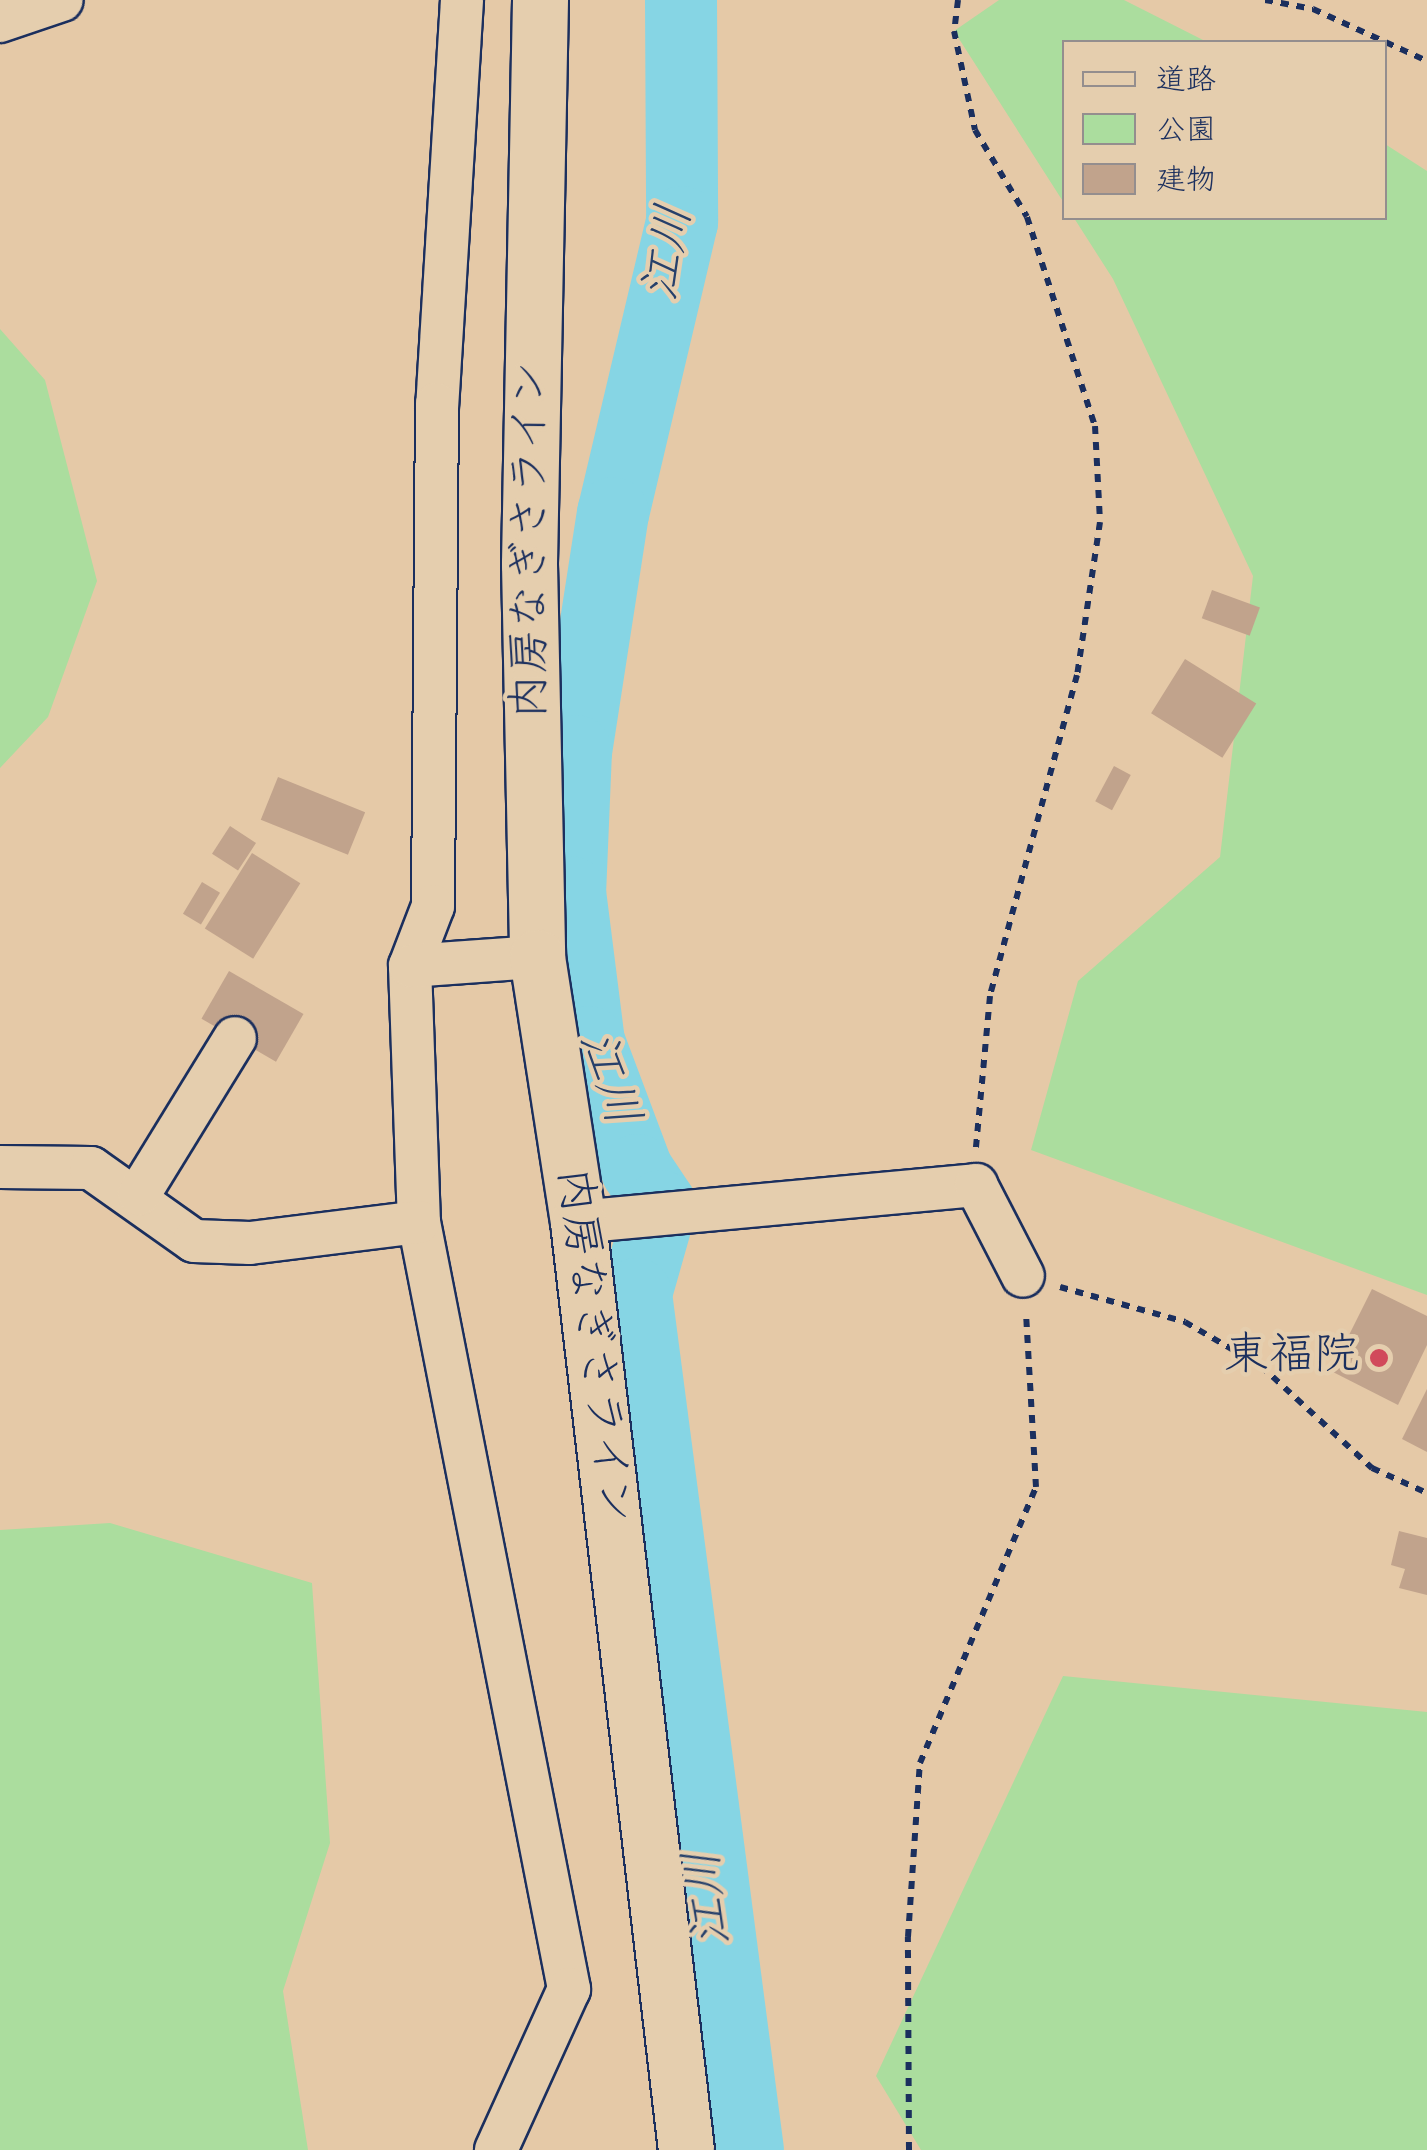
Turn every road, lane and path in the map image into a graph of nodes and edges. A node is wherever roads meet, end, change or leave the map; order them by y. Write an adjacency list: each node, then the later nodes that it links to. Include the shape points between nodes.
1 (62, 0): 6 (street)
2 (462, 0): 11 (street, via 437,404 433,906)
3 (540, 0): 10 (highway, 内房なぎさライン, via 529,564)
4 (958, 0): 14 (path, via 954,32 975,130 1027,218 1095,426 1100,522 1077,675 990,996)
5 (1265, 0): 7 (path, via 1313,9)
6 (0, 21)
7 (1381, 40)
8 (1387, 43): 9 (path)
9 (1427, 61)
10 (537, 956): 11 (street); 17 (highway, 内房なぎさライン)
11 (410, 966): 16 (street)
12 (236, 1038): 15 (street)
13 (0, 1168): 15 (street, via 91,1168)
14 (976, 1185): 17 (street); 18 (street)
15 (139, 1194): 16 (street, via 194,1240 250,1244)
16 (420, 1222): 20 (street, via 570,1989)
17 (578, 1222): 21 (highway, 内房なぎさライン)
18 (1023, 1276): 19 (path, via 1184,1322 1261,1366 1372,1468); 22 (path, via 1036,1487 920,1763 908,1937)
19 (1427, 1493)
20 (496, 2150)
21 (686, 2150)
22 (909, 2150)

